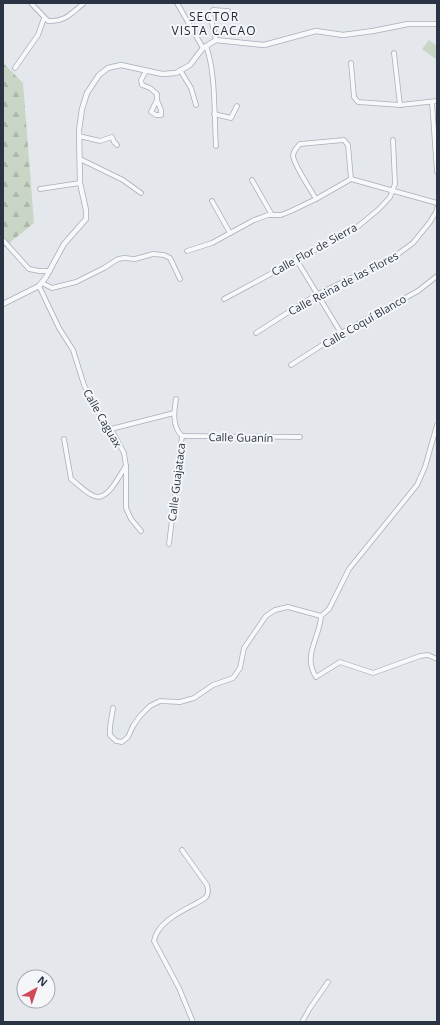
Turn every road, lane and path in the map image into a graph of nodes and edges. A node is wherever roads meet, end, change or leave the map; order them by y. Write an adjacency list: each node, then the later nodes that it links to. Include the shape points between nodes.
1 (31, 3): 5 (street)
2 (177, 3): 8 (street)
3 (82, 4): 5 (street, via 57,22)
4 (228, 11): 7 (street, via 213,10 210,14)
5 (44, 18): 11 (street, via 38,35)
6 (437, 24): 7 (street, via 408,24 343,35 316,31 264,45)
7 (216, 40): 8 (street)
8 (204, 47): 12 (street, via 190,65); 20 (street, via 209,54 211,67)
9 (394, 53): 18 (street)
10 (351, 63): 18 (street, via 354,97 358,102)
11 (15, 68)
12 (180, 70): 13 (street, via 176,73 162,74); 17 (street, via 191,88)
13 (146, 71): 14 (street, via 141,80 142,85 157,94); 21 (street, via 121,65 108,68 99,75 87,93)
14 (157, 100)
15 (437, 101): 16 (street)
16 (432, 102): 18 (street); 26 (street)
17 (196, 105)
18 (400, 105)
19 (237, 106): 20 (street, via 231,118)
20 (214, 114): 24 (street)
21 (79, 136): 23 (street, via 100,141 112,137); 25 (street)
22 (392, 140): 31 (street, via 395,169)
23 (118, 145)
24 (216, 146)
25 (80, 159): 29 (street); 32 (street, via 123,180)
26 (437, 172)
27 (351, 179): 31 (street); 33 (street); 33 (street, via 348,145 344,140 300,144 293,157)
28 (252, 180): 37 (street)
29 (80, 182): 30 (street); 42 (street, via 86,219 64,244)
30 (40, 189)
31 (393, 190): 35 (street); 41 (street, Calle Flor de Sierra, via 379,209 356,228)
32 (141, 193)
33 (316, 199): 37 (street, via 281,215)
34 (212, 201): 38 (street)
35 (437, 203)
36 (437, 208): 46 (street, Calle Reina de las Flores, via 430,222 413,243 397,255)
37 (272, 215): 38 (street, via 254,220)
38 (230, 234): 40 (street)
39 (3, 240): 42 (street, via 29,269)
40 (187, 251)
41 (296, 259): 46 (street); 47 (street, Calle Flor de Sierra)
42 (50, 271): 45 (street)
43 (437, 276): 50 (street, Calle Coquí Blanco, via 418,291)
44 (180, 279): 45 (street, via 170,258 153,254 134,259 118,259 76,282 52,288)
45 (40, 284): 48 (street); 55 (street, Calle Caguax, via 59,328 73,350 84,385)
46 (318, 294): 49 (street, Calle Reina de las Flores); 50 (street)
47 (224, 299)
48 (3, 304)
49 (256, 333)
50 (341, 333): 51 (street, Calle Coquí Blanco)
51 (291, 365)
52 (176, 399): 53 (street, Calle Guajataca)
53 (174, 413): 55 (street); 56 (street, Calle Guajataca, via 177,432)
54 (437, 425): 62 (street, via 425,467 417,484 349,569)
55 (110, 429): 59 (street, Calle Caguax, via 124,453)
56 (182, 436): 57 (street, Calle Guanín); 61 (street, Calle Guajataca)
57 (300, 437)
58 (64, 439): 59 (street, via 71,479 93,496 100,497 108,493)
59 (126, 466): 60 (street, Calle Caguax, via 126,508)
60 (141, 531)
61 (170, 544)
62 (321, 616): 63 (street, via 321,626 311,648 312,670 316,677 340,662 373,673 420,656 428,655); 64 (street, via 288,607 275,610 266,616 244,648 240,668 233,678 213,684 194,698 180,702 160,701 150,706 122,742 116,741 110,735)
63 (437, 659)
64 (113, 708)
65 (182, 850): 67 (street, via 207,885 207,894 205,898 165,923 158,930 154,942 179,988)
66 (328, 982): 68 (street)
67 (193, 1022)
68 (302, 1022)

